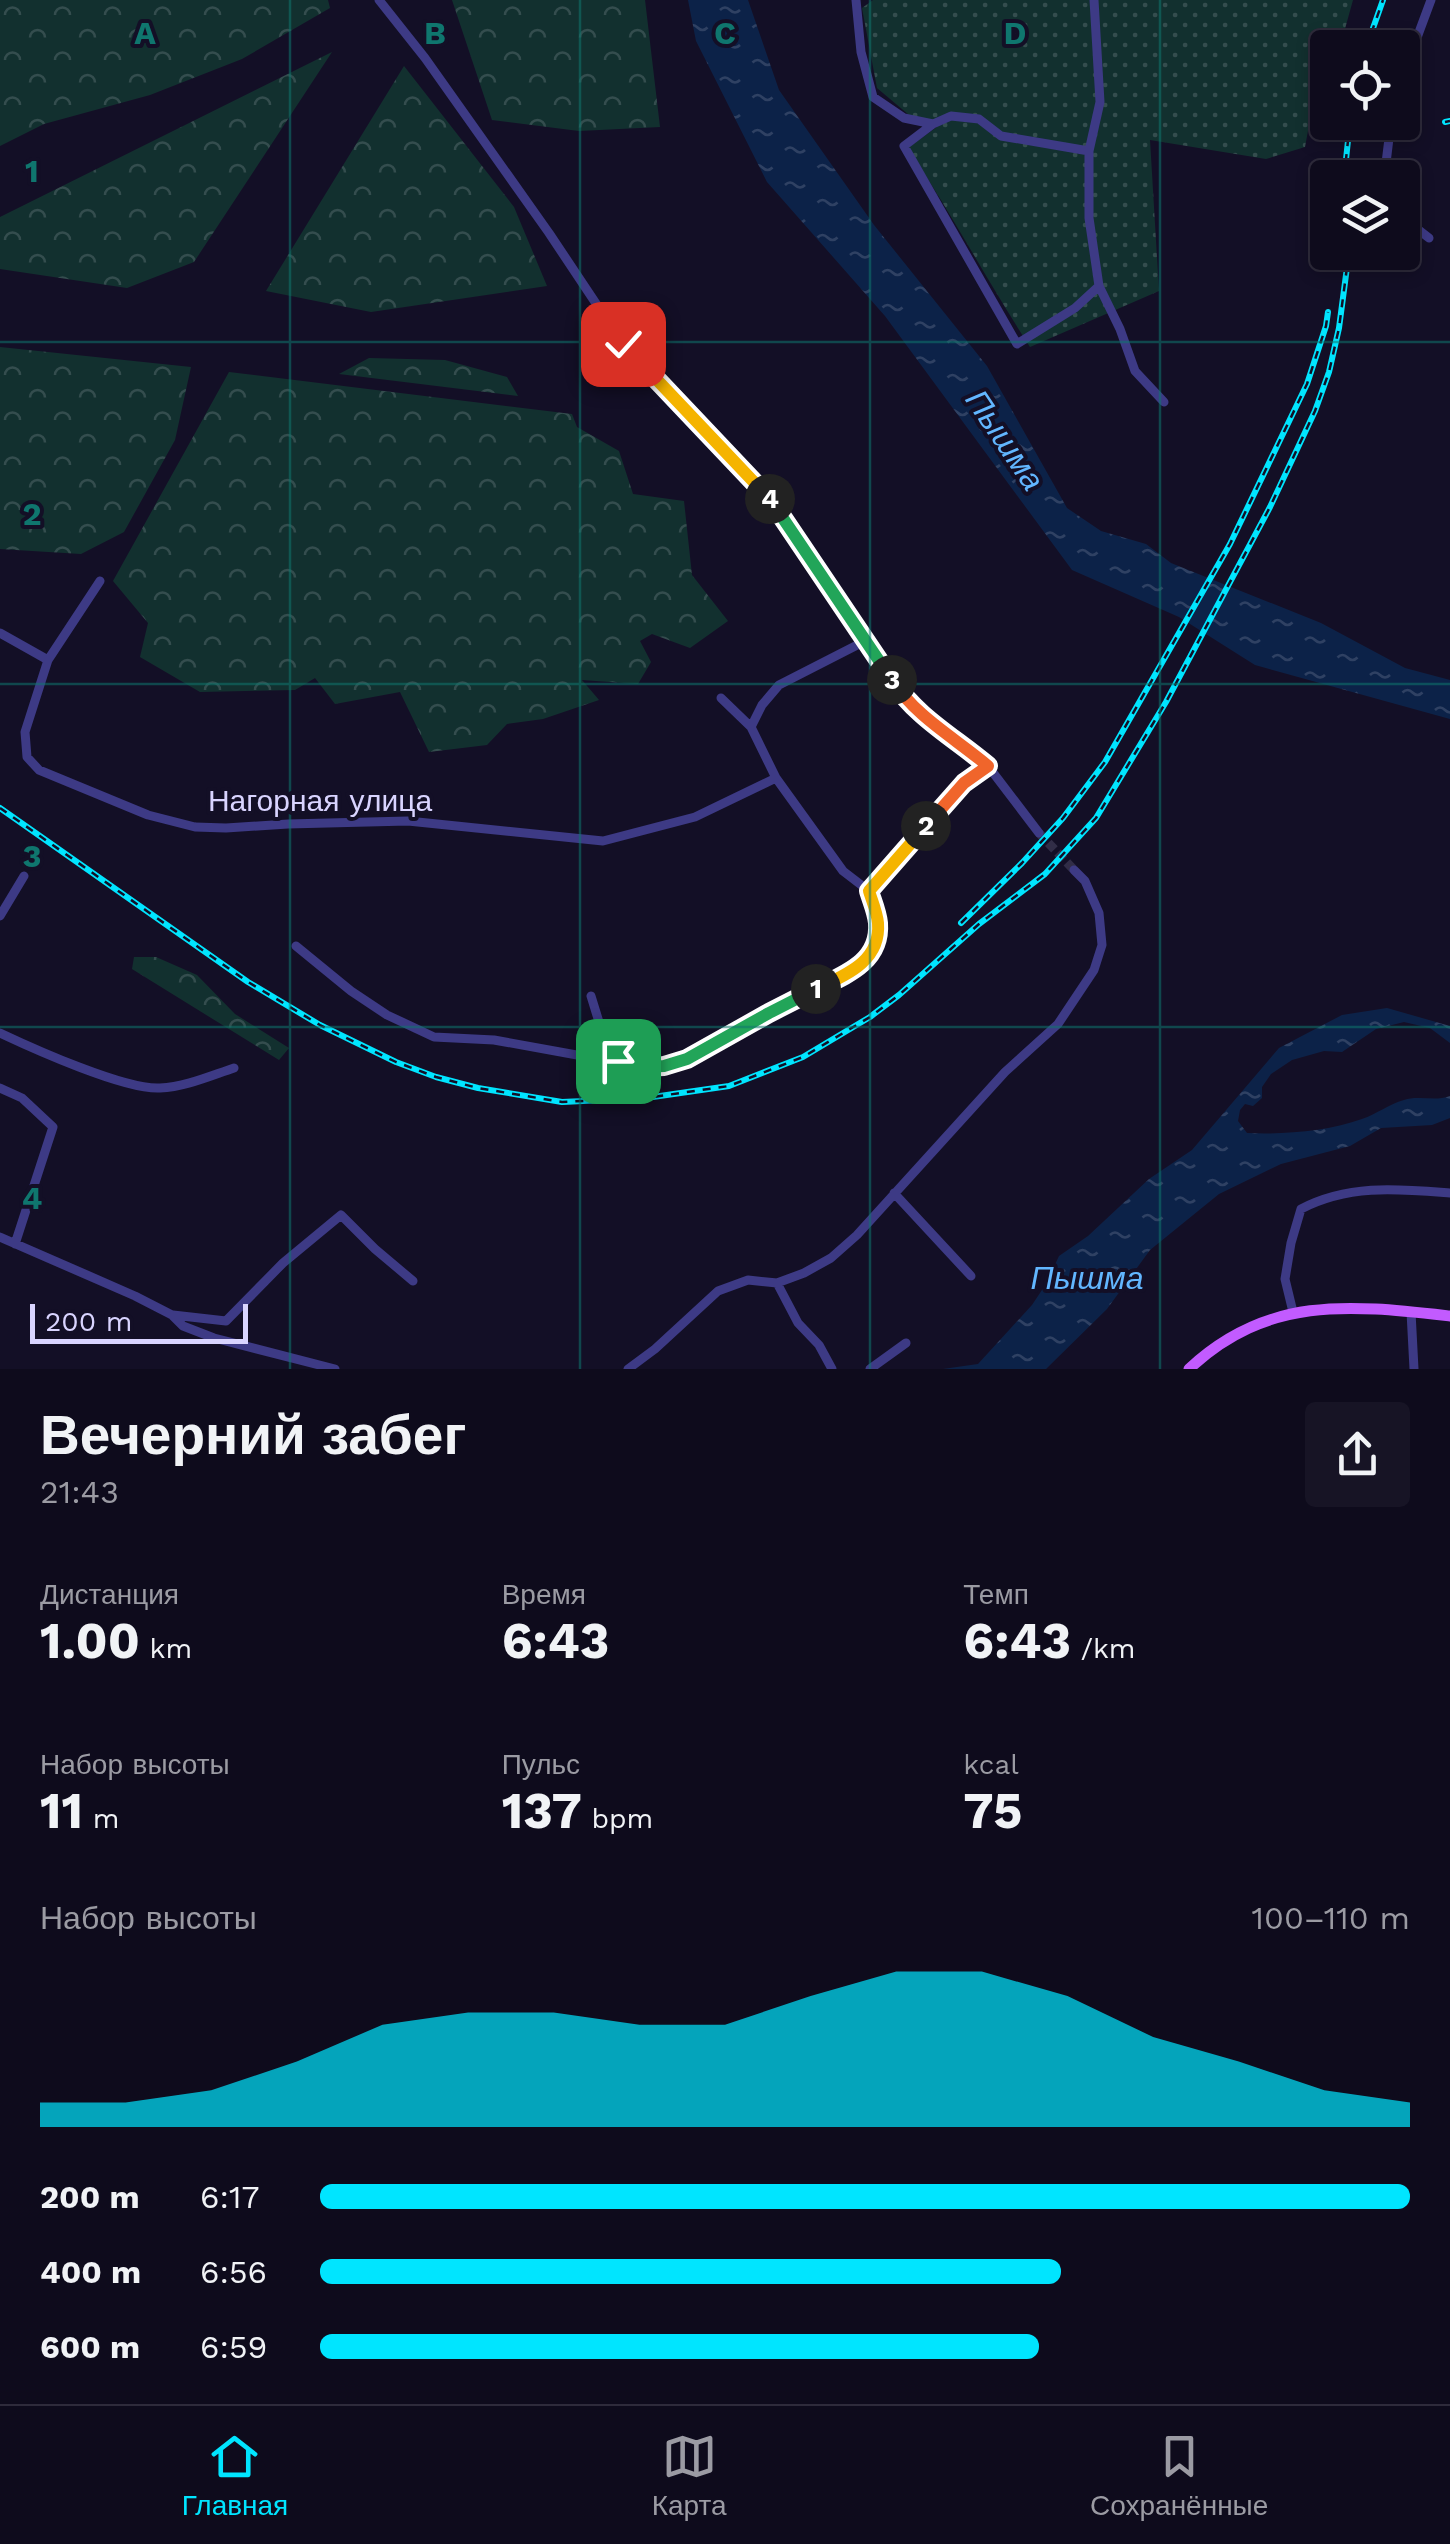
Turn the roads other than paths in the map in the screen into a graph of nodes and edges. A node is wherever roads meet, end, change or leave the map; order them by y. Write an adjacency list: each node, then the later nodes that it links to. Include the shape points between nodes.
1 (380, 0): 14 (street, via 623,344 768,495)
2 (856, 0): 6 (street, via 874,97 904,118)
3 (1094, 0): 7 (street, via 1100,102)
4 (1431, 0): 5 (street)
5 (1420, 30)
6 (933, 124): 7 (street, via 951,116 979,119 1001,136); 10 (street, via 904,146 1017,344)
7 (1089, 151): 10 (street, via 1089,218)
8 (1420, 231): 9 (street)
9 (1429, 238)
10 (1100, 286): 11 (street, via 1135,372)
11 (1164, 402)
12 (100, 581): 15 (street, Нагорная улица)
13 (0, 633): 15 (street)
14 (867, 640): 17 (street, via 779,685); 18 (street, via 923,717)
15 (48, 660): 19 (street, Нагорная улица, via 25,732 27,756 39,770 194,827 408,821 602,842 695,817)
16 (721, 698): 17 (street)
17 (750, 727): 19 (street)
18 (988, 766): 20 (street); 23 (street, via 964,783)
19 (776, 778): 23 (street, via 843,871)
20 (1040, 833)
21 (1074, 870): 31 (street, via 1099,913 1102,944 1094,970 1058,1024)
22 (24, 876): 24 (street)
23 (869, 891): 28 (street, via 878,924 872,951 858,969 687,1059 643,1067)
24 (0, 916)
25 (296, 946): 28 (street, via 387,1015 434,1037)
26 (592, 996): 28 (street)
27 (0, 1033): 29 (street, via 157,1089)
28 (618, 1061)
29 (234, 1068)
30 (0, 1088): 34 (street, via 53,1127)
31 (894, 1193): 35 (street); 37 (street, via 831,1258)
32 (1450, 1193): 38 (street, via 1345,1192 1301,1209 1285,1279)
33 (0, 1237): 34 (street)
34 (15, 1244): 40 (street)
35 (971, 1276)
36 (413, 1281): 40 (street, via 341,1216 282,1263 226,1322)
37 (777, 1282): 44 (street, via 748,1280 718,1291); 45 (street)
38 (1293, 1312): 39 (main road); 47 (main road, via 1236,1334)
39 (1411, 1312): 41 (main road); 48 (street)
40 (172, 1315): 43 (street, via 214,1338)
41 (1450, 1316)
42 (906, 1343): 46 (street)
43 (335, 1369)
44 (628, 1369)
45 (832, 1369)
46 (870, 1369)
47 (1188, 1369)
48 (1414, 1369)

